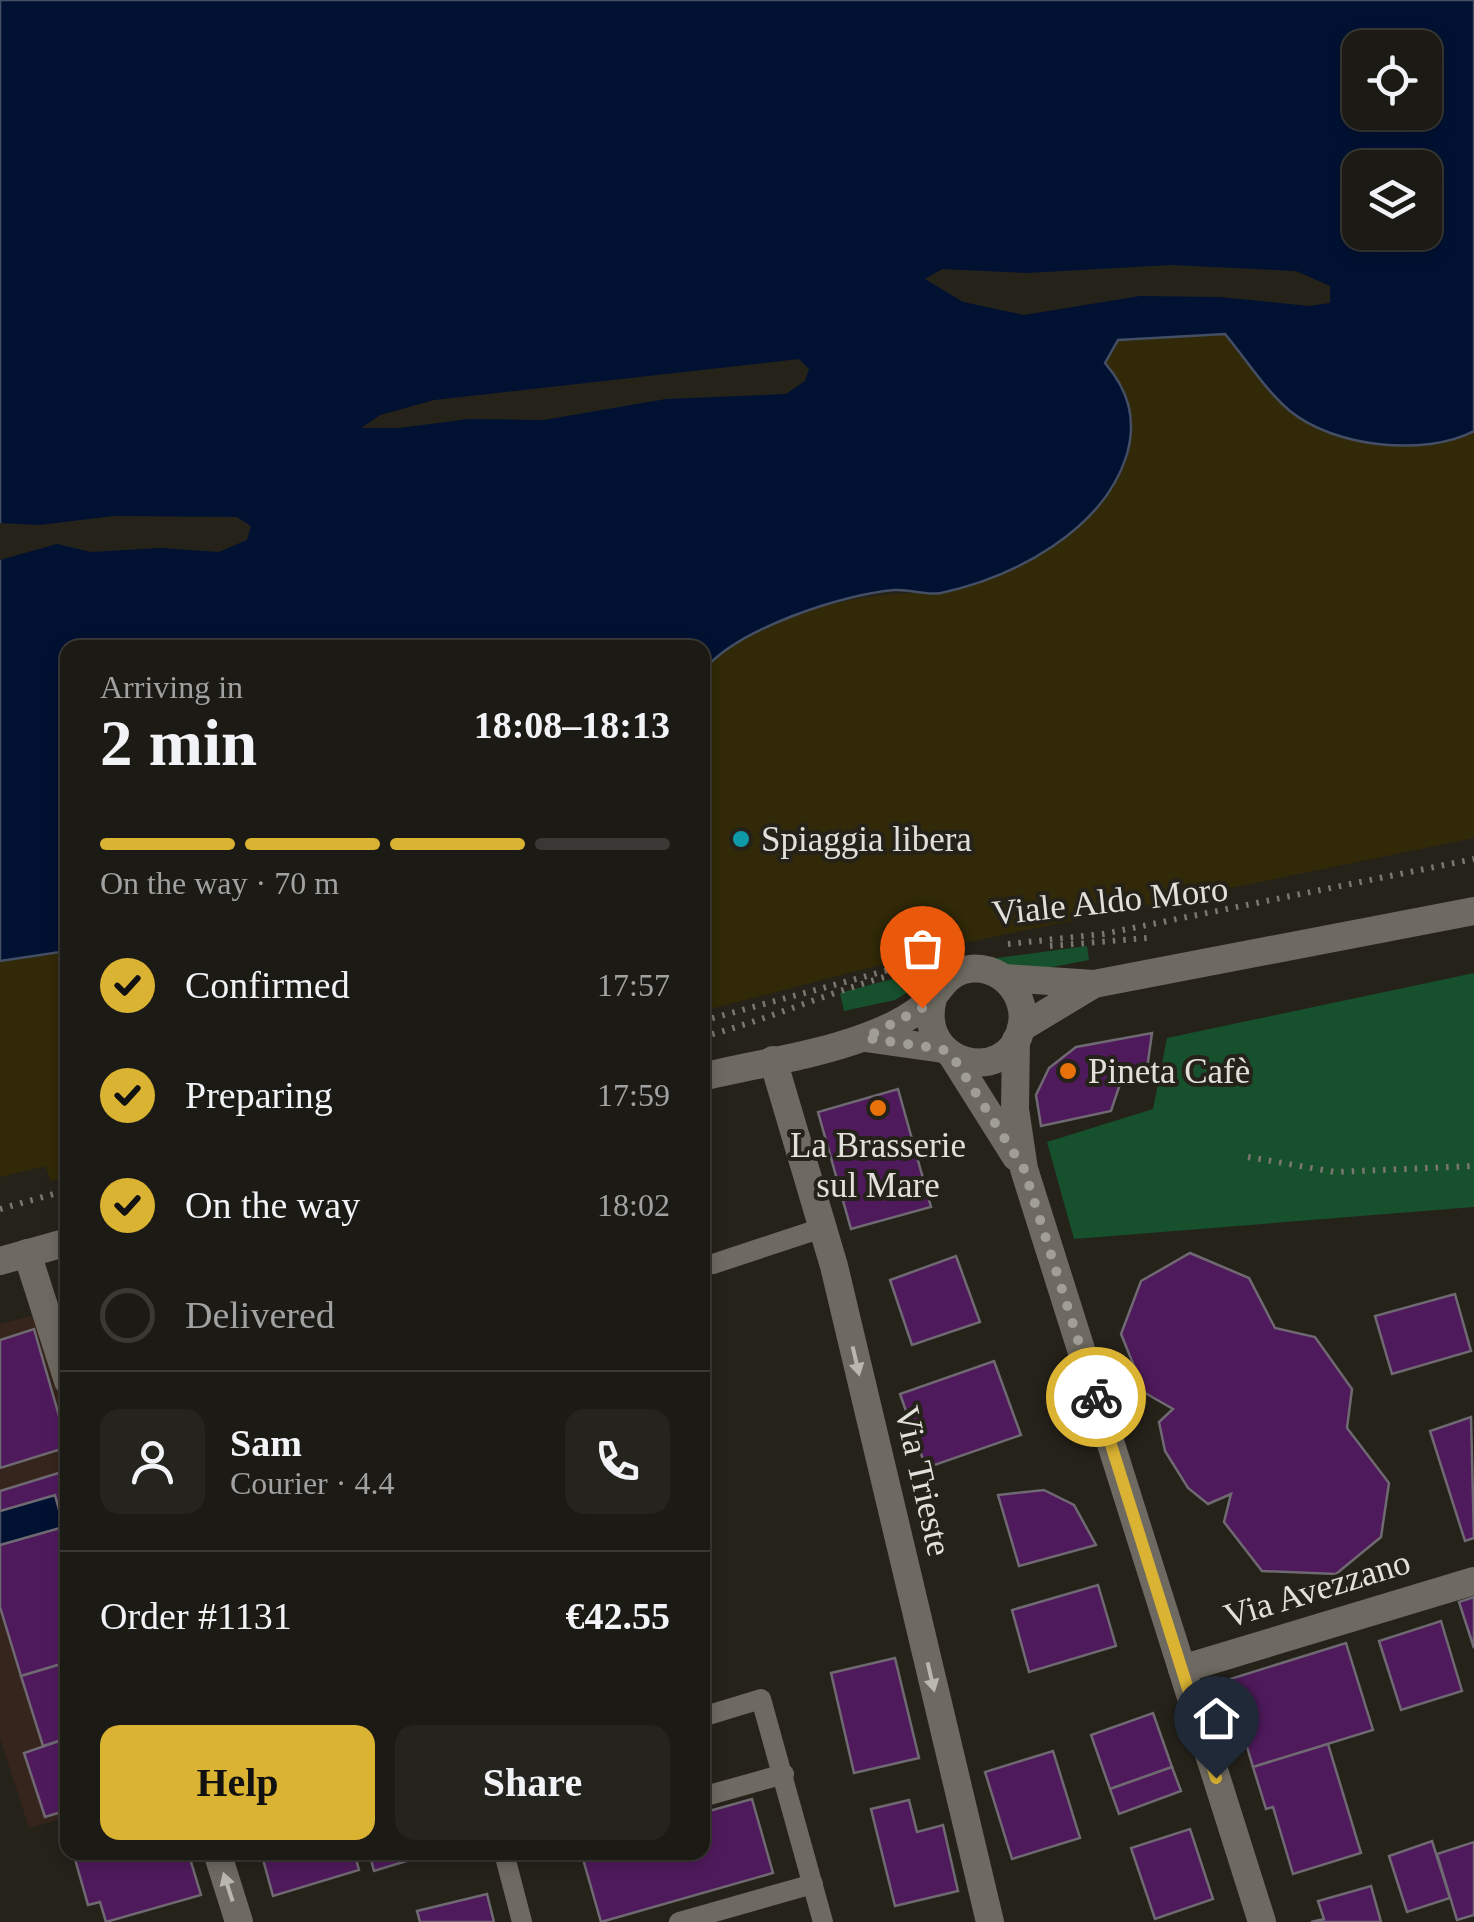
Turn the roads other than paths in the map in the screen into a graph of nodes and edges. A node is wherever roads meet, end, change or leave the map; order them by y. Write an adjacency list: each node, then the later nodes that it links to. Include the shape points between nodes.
1 (1474, 911): 3 (street, Viale Aldo Moro)
2 (1001, 964): 3 (street, Viale Aldo Moro); 4 (street, Viale Aldo Moro, via 991,971 963,970); 5 (street, Viale Aldo Moro, via 1020,1000)
3 (1094, 984): 5 (street, Viale Aldo Moro)
4 (932, 998): 6 (street, Viale Aldo Moro); 7 (street, via 930,1025)
5 (1019, 1034): 7 (street, Viale Aldo Moro, via 995,1059 967,1062); 10 (street, via 1015,1109)
6 (865, 1038): 7 (street, Viale Aldo Moro); 8 (street, Viale Aldo Moro)
7 (948, 1053): 10 (street)
8 (773, 1060): 9 (street, Viale Aldo Moro); 11 (street, Via Trieste)
9 (710, 1075)
10 (1024, 1169): 17 (street)
11 (822, 1228): 14 (lane); 28 (street, Via Trieste, one-way to 28)
12 (60, 1244): 13 (street)
13 (14, 1257): 15 (street)
14 (712, 1264)
15 (60, 1362)
16 (1474, 1581): 17 (street, Via Avezzano)
17 (1182, 1669): 29 (street)
18 (710, 1715): 19 (lane, via 761,1699)
19 (784, 1774): 20 (lane); 23 (lane)
20 (710, 1795)
21 (220, 1860): 24 (street, one-way to 21)
22 (506, 1860): 25 (lane)
23 (813, 1884): 26 (lane); 27 (lane)
24 (239, 1922)
25 (522, 1922)
26 (680, 1922)
27 (823, 1922)
28 (990, 1922)
29 (1262, 1922)

